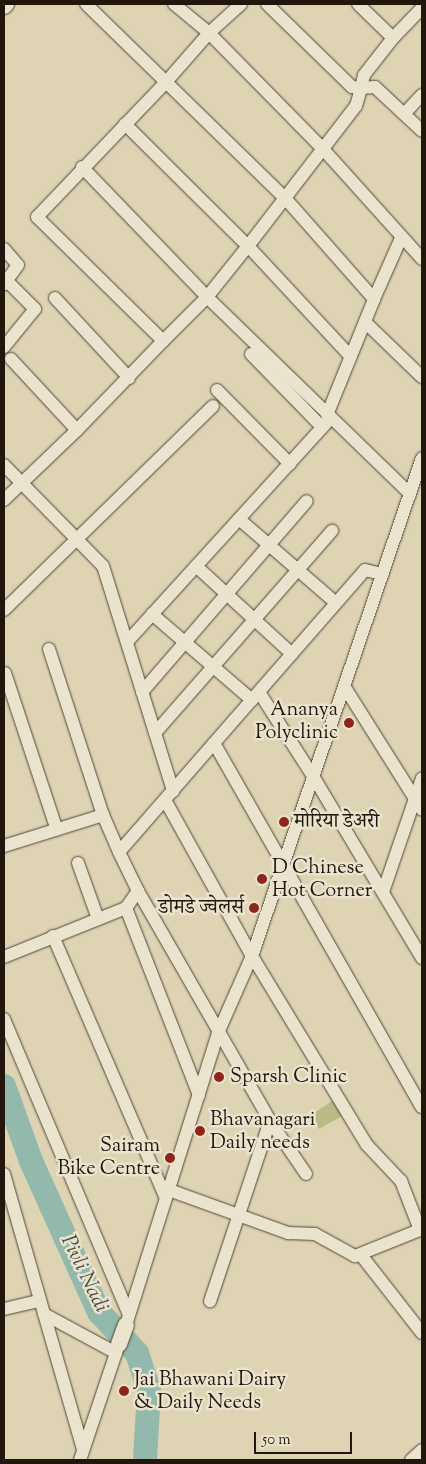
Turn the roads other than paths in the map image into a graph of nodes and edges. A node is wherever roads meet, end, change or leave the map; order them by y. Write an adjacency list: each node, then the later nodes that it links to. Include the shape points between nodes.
1 (86, 4): 9 (street)
2 (174, 4): 7 (street)
3 (241, 4): 7 (street)
4 (266, 4): 10 (street, via 352,87)
5 (358, 4): 8 (street)
6 (422, 8): 8 (street)
7 (209, 33): 9 (street); 15 (street)
8 (393, 38): 10 (street, via 364,74)
9 (168, 81): 13 (street); 17 (street)
10 (361, 88): 12 (street, via 375,87); 15 (street, via 356,106)
11 (422, 95): 12 (street)
12 (404, 114): 14 (street)
13 (125, 124): 16 (street); 19 (street)
14 (422, 131)
15 (323, 149): 17 (street); 18 (street)
16 (82, 167): 23 (street); 27 (street, via 37,217)
17 (285, 198): 19 (street); 25 (street)
18 (400, 238): 21 (street); 25 (street)
19 (248, 246): 23 (street); 30 (street)
20 (4, 249): 22 (street, via 18,266)
21 (422, 259)
22 (5, 283): 28 (street, via 35,309)
23 (207, 297): 27 (street); 36 (street)
24 (55, 298): 33 (street)
25 (374, 299): 26 (street)
26 (365, 322): 30 (street); 32 (street)
27 (163, 341): 33 (street)
28 (4, 347)
29 (251, 354): 36 (street)
30 (351, 357): 36 (street)
31 (11, 359): 37 (street)
32 (422, 377)
33 (129, 378): 37 (street)
34 (217, 390): 39 (street)
35 (213, 406): 47 (street)
36 (327, 420): 39 (street); 42 (street)
37 (77, 430): 41 (street)
38 (422, 458): 42 (street)
39 (290, 464): 45 (street)
40 (4, 465): 41 (street)
41 (22, 485): 43 (street); 47 (street)
42 (410, 494): 51 (street)
43 (4, 500)
44 (307, 501): 48 (street)
45 (239, 519): 48 (street); 49 (street)
46 (332, 531): 50 (street)
47 (76, 541): 54 (street); 58 (street, via 103,566)
48 (269, 545): 50 (street); 52 (street)
49 (196, 566): 52 (street); 55 (street)
50 (296, 569): 53 (street); 56 (street)
51 (383, 574): 53 (street, via 365,570); 63 (street)
52 (227, 594): 56 (street); 57 (street)
53 (336, 604): 60 (street)
54 (4, 610)
55 (152, 614): 57 (street); 58 (street)
56 (253, 619): 60 (street); 61 (street)
57 (184, 641): 61 (street); 64 (street)
58 (127, 642): 64 (street)
59 (49, 648): 73 (street)
60 (292, 654): 65 (street)
61 (212, 666): 65 (street); 66 (street)
62 (5, 673): 74 (street)
63 (344, 686): 68 (street); 71 (street)
64 (142, 692): 66 (street)
65 (255, 696): 67 (street); 68 (street)
66 (155, 733): 70 (street)
67 (214, 743): 70 (street); 78 (street)
68 (314, 776): 78 (street); 80 (street)
69 (422, 778): 71 (street)
70 (169, 795): 76 (street); 85 (street)
71 (415, 798): 72 (street); 80 (street)
72 (422, 810)
73 (103, 814): 74 (street); 76 (street)
74 (56, 830): 75 (street)
75 (4, 846)
76 (120, 852): 79 (street)
77 (78, 863): 82 (street)
78 (283, 866): 85 (street); 91 (street)
79 (138, 891): 81 (street); 89 (street)
80 (383, 892): 84 (street)
81 (126, 908): 82 (street); 90 (street)
82 (98, 919): 83 (street)
83 (53, 936): 86 (street); 95 (street)
84 (419, 944): 87 (street)
85 (252, 956): 89 (street); 97 (street, via 367,1145 401,1181)
86 (4, 957)
87 (422, 958)
88 (4, 1019): 103 (street)
89 (218, 1033): 90 (street); 92 (street)
90 (200, 1095): 95 (street)
91 (422, 1107)
92 (270, 1121): 94 (street); 96 (street)
93 (4, 1174): 99 (street)
94 (306, 1174)
95 (168, 1194): 96 (street); 103 (street)
96 (237, 1216): 98 (street, via 288,1233 310,1233 350,1255); 100 (street)
97 (421, 1230): 98 (street)
98 (361, 1255): 104 (street)
99 (40, 1301): 101 (street); 102 (street)
100 (210, 1301)
101 (4, 1309)
102 (44, 1314): 105 (street); 107 (street)
103 (127, 1320): 105 (street)
104 (422, 1333)
105 (117, 1349): 107 (street)
106 (422, 1450): 108 (street)
107 (82, 1457)
108 (411, 1460)

